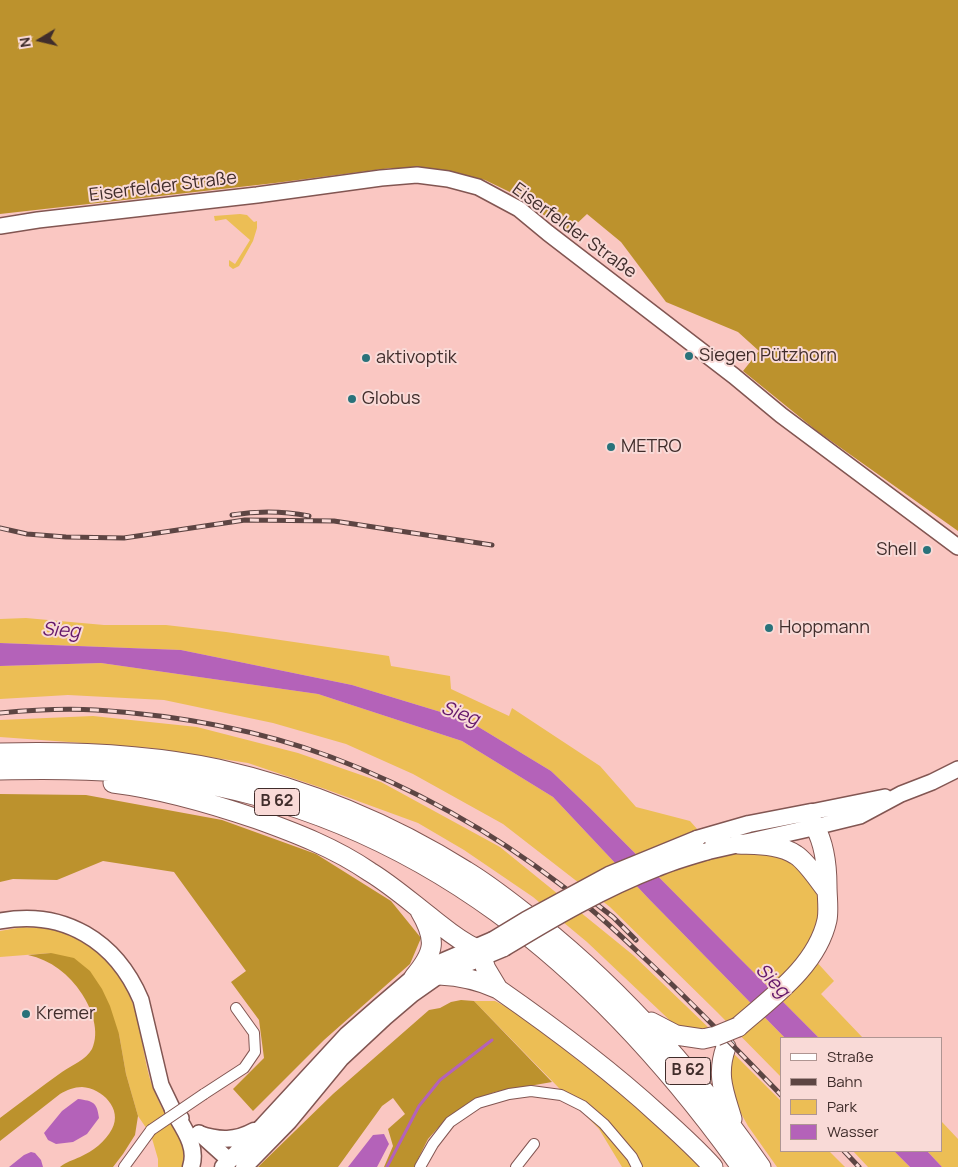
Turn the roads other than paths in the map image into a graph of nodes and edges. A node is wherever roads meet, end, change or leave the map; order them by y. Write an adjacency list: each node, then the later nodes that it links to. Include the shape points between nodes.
1 (0, 226): 2 (main road, Eiserfelder Straße, via 417,175 478,187 519,209 781,415)
2 (958, 547)
3 (0, 753): 17 (highway, B 62, via 68,752 175,762 252,778 333,804 396,832 469,872 573,952)
4 (958, 769): 6 (main road, via 860,816)
5 (0, 770): 10 (highway, B 62, via 120,784 218,806 331,848 371,872); 32 (highway, B 62, via 69,769 138,774 250,794 329,819 429,867 523,931 587,986 678,1084)
6 (813, 820): 7 (main road, B 62); 8 (main road, B 62, via 749,824); 9 (highway, B 62, via 813,850)
7 (738, 844): 8 (main road, B 62); 9 (highway, B 62, via 768,846 797,855)
8 (703, 845): 12 (main road, B 62, bridge, via 609,875 526,920 499,944)
9 (827, 891): 18 (highway, B 62, via 827,919 820,942 799,973)
10 (418, 908): 12 (highway, B 62); 14 (highway, B 62, via 430,931 431,948 425,965)
11 (0, 921): 19 (main road, via 22,918 62,924 94,939 120,963 141,1000 161,1085)
12 (478, 953): 13 (main road, B 62); 14 (main road, B 62, via 438,963); 15 (highway)
13 (439, 975): 15 (highway, via 470,978); 24 (main road, B 62, via 385,1017 341,1058 289,1121)
14 (414, 977): 20 (main road, B 62, via 347,1035)
15 (498, 989): 31 (highway, via 607,1069)
16 (236, 1008): 25 (street, bridge, via 254,1033 254,1052 244,1068 151,1130)
17 (636, 1013): 18 (highway, B 62, via 676,1036); 21 (highway, B 62)
18 (721, 1042): 21 (highway, B 62, via 722,1082)
19 (173, 1110): 22 (main road); 26 (main road, via 190,1141 193,1151)
20 (263, 1126): 22 (main road, via 232,1139 221,1140); 24 (main road, B 62)
21 (736, 1132): 33 (highway, B 62)
22 (199, 1134): 24 (main road); 27 (main road)
23 (534, 1144): 29 (street)
24 (233, 1165)
25 (124, 1167)
26 (191, 1167)
27 (203, 1167)
28 (420, 1167): 30 (street, via 450,1122 478,1103 530,1091 562,1095 583,1106 604,1124 632,1157)
29 (516, 1167)
30 (636, 1167)
31 (713, 1167)
32 (741, 1167)
33 (761, 1167)

